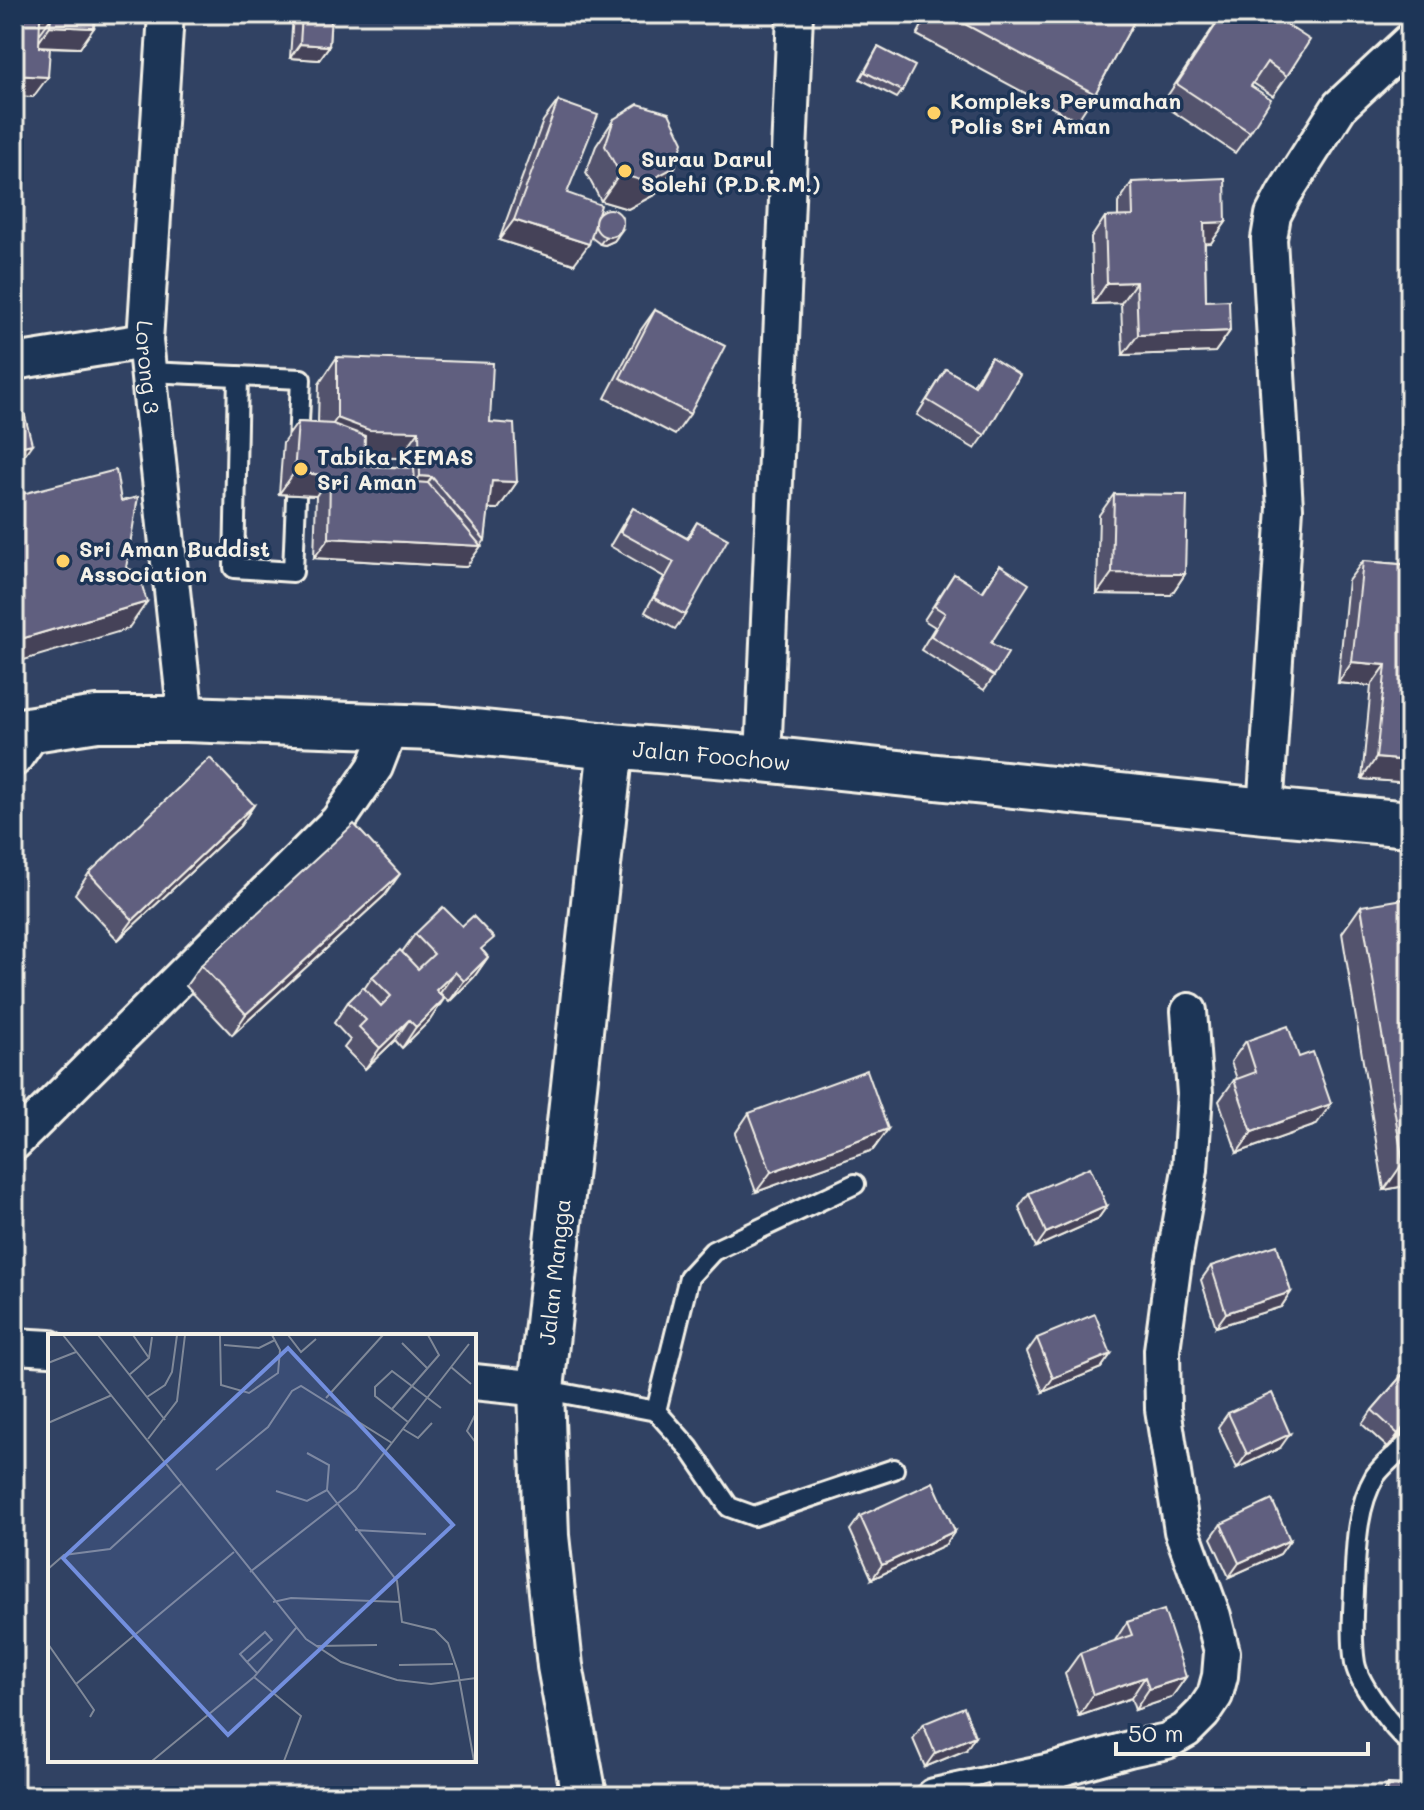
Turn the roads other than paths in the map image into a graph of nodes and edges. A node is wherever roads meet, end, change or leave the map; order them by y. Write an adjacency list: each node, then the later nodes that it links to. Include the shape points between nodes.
1 (166, 14): 4 (street, Lorong 3)
2 (795, 14): 11 (street)
3 (1410, 41): 12 (street, via 1340,106 1273,215 1269,239 1285,508)
4 (147, 356): 5 (street); 6 (lane); 7 (street, Lorong 3)
5 (14, 362)
6 (238, 376): 6 (lane, via 301,379 293,572 234,568)
7 (186, 719): 8 (main road, Jalan Foochow); 9 (main road, Jalan Foochow, via 97,719)
8 (391, 726): 10 (main road, Jalan Foochow); 15 (street, via 375,767 338,821)
9 (21, 740)
10 (611, 746): 11 (main road, Jalan Foochow); 20 (main road, Jalan Mangga)
11 (763, 759): 12 (main road, Jalan Foochow)
12 (1265, 811): 13 (main road, Jalan Foochow)
13 (1410, 824)
14 (1189, 1011): 25 (street, via 1195,1094 1190,1170 1162,1350 1163,1409 1182,1531 1222,1652 1220,1676 1215,1695 1186,1730)
15 (14, 1143)
16 (855, 1184): 21 (lane, via 713,1251 689,1277)
17 (14, 1346): 18 (street)
18 (48, 1348)
19 (476, 1382): 20 (street)
20 (541, 1389): 21 (lane); 26 (main road, Jalan Mangga, via 546,1536 558,1652)
21 (656, 1411): 23 (lane, via 729,1507 754,1516)
22 (1410, 1442): 24 (lane, via 1376,1475 1365,1497 1357,1535 1353,1616 1356,1666 1378,1707)
23 (894, 1469)
24 (1410, 1743)
25 (1056, 1783): 27 (street)
26 (584, 1796)
27 (934, 1796)

